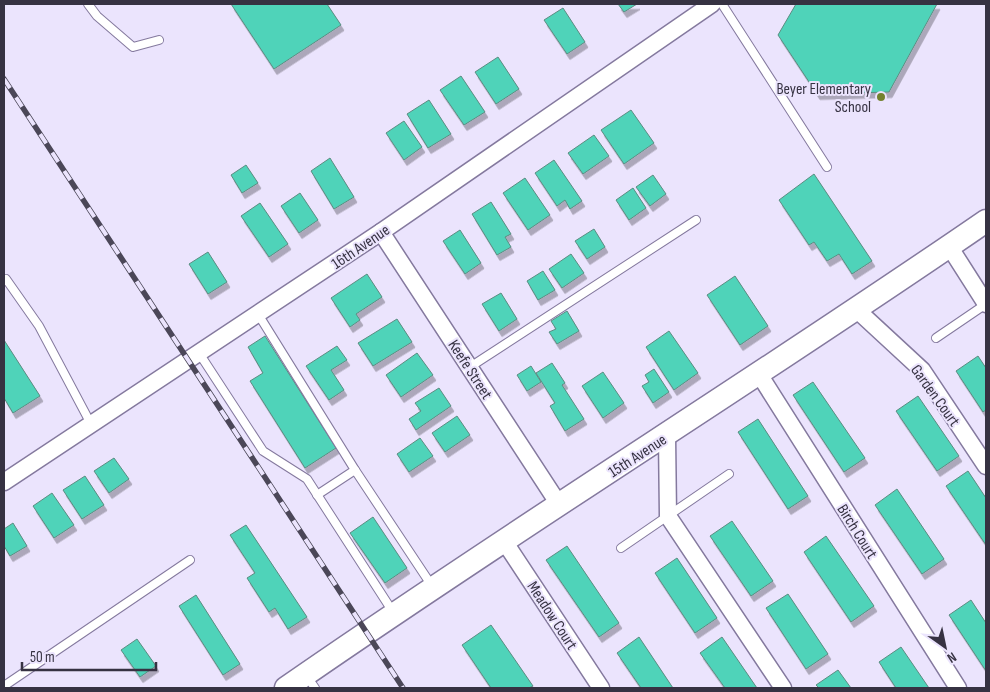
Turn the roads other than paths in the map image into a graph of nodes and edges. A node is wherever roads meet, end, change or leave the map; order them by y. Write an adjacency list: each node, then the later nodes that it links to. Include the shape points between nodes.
1 (88, 4): 4 (lane, via 133,47)
2 (712, 4): 8 (street, 16th Avenue)
3 (722, 4): 5 (lane)
4 (159, 40)
5 (827, 166)
6 (696, 220): 16 (lane)
7 (986, 221): 9 (main road, 15th Avenue)
8 (381, 232): 13 (street, 16th Avenue); 16 (street, Keefe Street)
9 (949, 246): 11 (street); 12 (main road, 15th Avenue)
10 (4, 281): 18 (lane, via 38,326)
11 (986, 304): 14 (lane)
12 (856, 309): 17 (main road, 15th Avenue); 20 (street, Garden Court, via 922,370)
13 (258, 314): 15 (street, 16th Avenue); 21 (lane)
14 (936, 338)
15 (199, 353): 18 (street, 16th Avenue); 24 (lane, via 263,451 307,479)
16 (470, 367): 25 (street, Keefe Street)
17 (758, 374): 19 (main road, 15th Avenue); 37 (street, Birch Court)
18 (91, 424): 23 (street, 16th Avenue)
19 (667, 436): 25 (main road, 15th Avenue); 26 (street)
20 (986, 466)
21 (355, 470): 24 (lane); 30 (lane)
22 (729, 474): 26 (lane)
23 (4, 482)
24 (317, 494): 31 (lane)
25 (560, 506): 27 (main road, 15th Avenue)
26 (668, 516): 28 (lane); 36 (street)
27 (504, 542): 30 (main road, 15th Avenue); 35 (street, Meadow Court)
28 (621, 548)
29 (190, 560): 33 (lane)
30 (433, 588): 31 (main road, 15th Avenue)
31 (394, 614): 32 (main road, 15th Avenue)
32 (310, 681): 34 (main road, 15th Avenue)
33 (4, 686)
34 (286, 688)
35 (601, 688)
36 (783, 688)
37 (958, 688)

